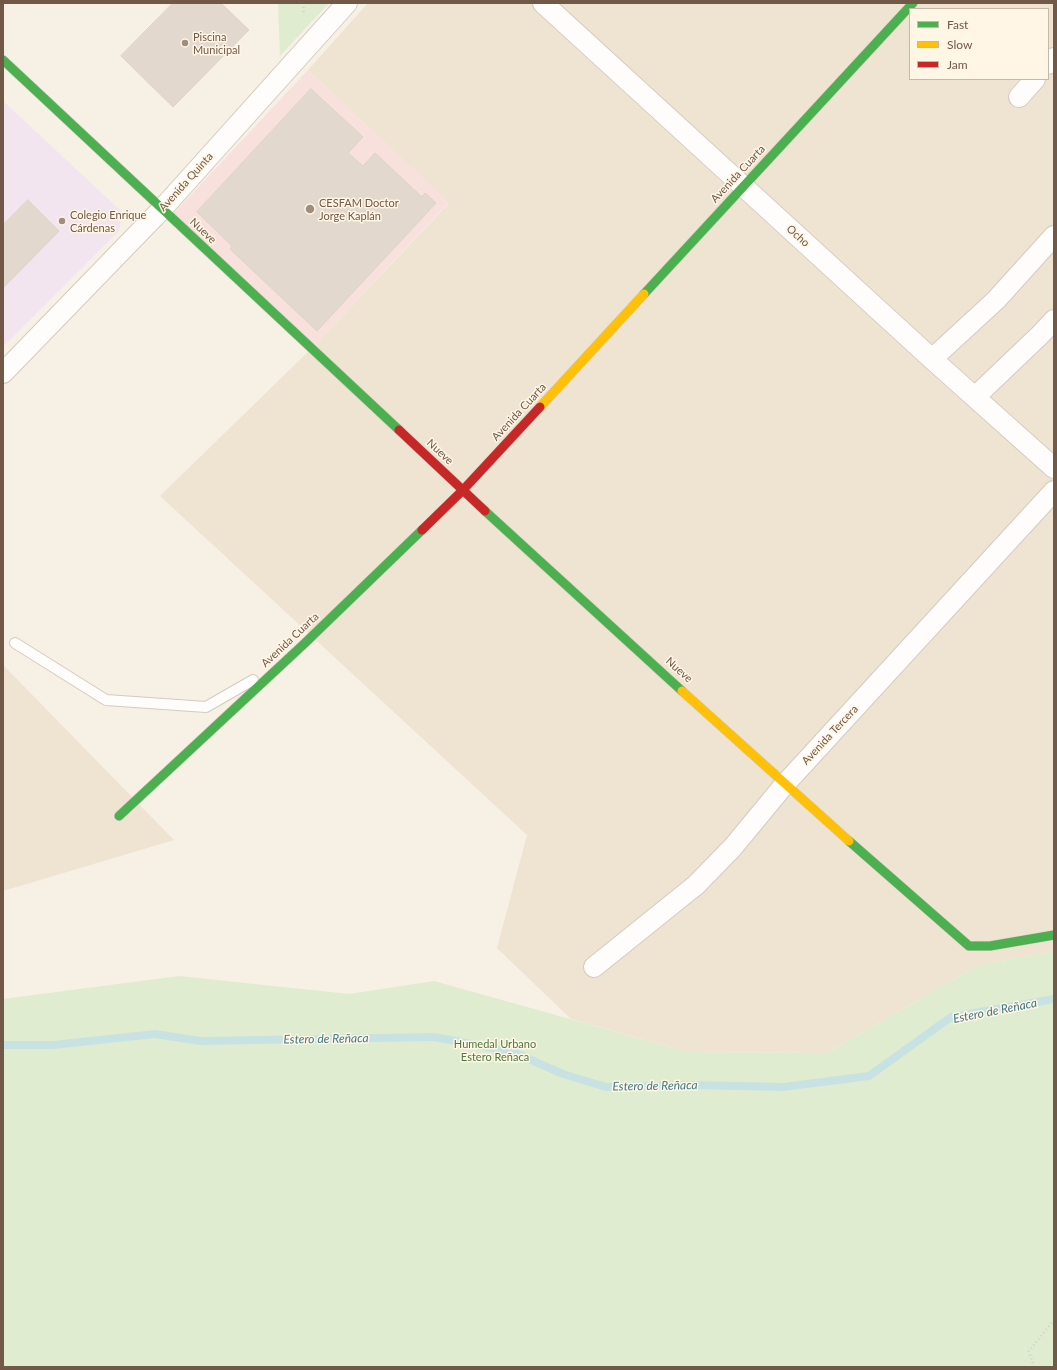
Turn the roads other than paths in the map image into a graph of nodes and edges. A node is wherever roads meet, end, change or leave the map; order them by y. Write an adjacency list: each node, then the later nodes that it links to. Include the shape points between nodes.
1 (347, 3): 8 (street, Avenida Quinta)
2 (543, 3): 7 (street, Ocho)
3 (913, 3): 7 (street, Avenida Cuarta)
4 (3, 60): 8 (street, Nueve)
5 (1034, 80): 6 (street)
6 (1019, 97)
7 (743, 186): 11 (street, Ocho); 15 (street, Avenida Cuarta)
8 (162, 209): 12 (street, Avenida Quinta); 15 (street, Nueve)
9 (1054, 236): 11 (street, via 996,300)
10 (1054, 320): 13 (street)
11 (932, 359): 13 (street, Ocho)
12 (3, 373)
13 (975, 397): 14 (street, Ocho)
14 (1054, 468)
15 (463, 490): 18 (street, Avenida Cuarta); 19 (street, Nueve)
16 (1054, 491): 19 (street, Avenida Tercera)
17 (15, 643): 18 (lane, via 106,700 206,707)
18 (286, 661): 20 (street, Avenida Cuarta)
19 (785, 784): 21 (street, Nueve, via 969,946 990,946); 22 (street, Avenida Tercera, via 733,847 696,885)
20 (119, 816)
21 (1054, 935)
22 (594, 967)

